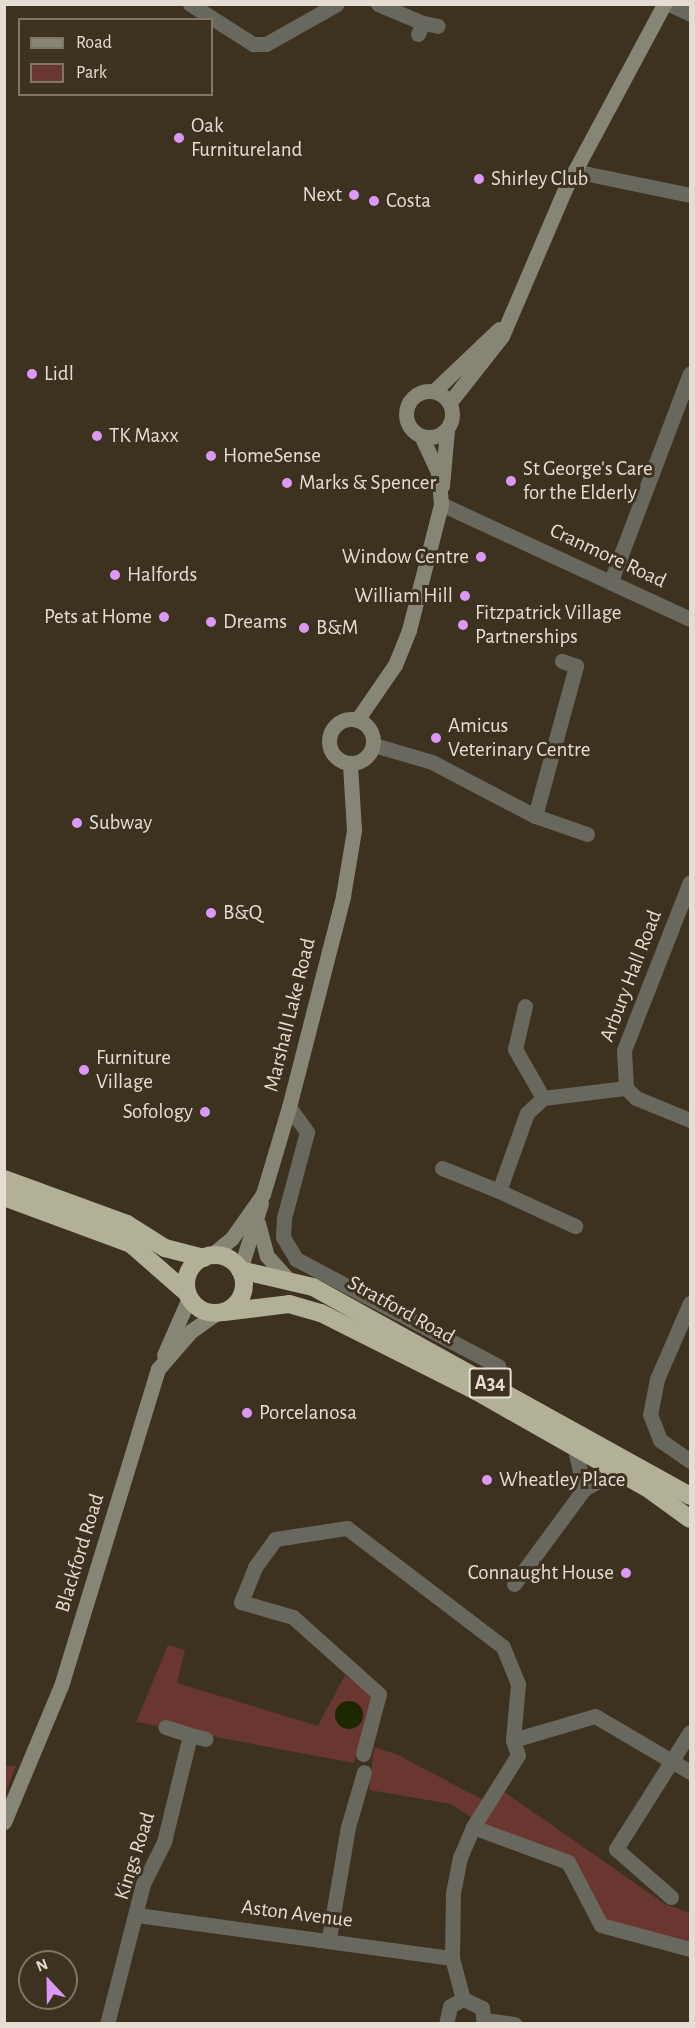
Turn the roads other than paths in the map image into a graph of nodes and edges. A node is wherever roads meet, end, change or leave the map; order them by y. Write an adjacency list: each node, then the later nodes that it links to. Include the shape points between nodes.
1 (190, 4): 7 (street)
2 (337, 4): 8 (street, via 266,44 253,44)
3 (378, 4): 9 (street)
4 (664, 4): 10 (main road)
5 (669, 4): 6 (street)
6 (690, 14)
7 (212, 18)
8 (213, 19)
9 (426, 28)
10 (574, 171): 11 (street); 12 (main road)
11 (690, 195)
12 (507, 321): 14 (main road); 16 (main road, via 494,350)
13 (690, 373): 15 (street)
14 (435, 391): 16 (main road); 18 (main road, via 420,392 406,409 408,426)
15 (686, 401): 20 (street)
16 (450, 402): 17 (main road)
17 (447, 429): 18 (main road); 19 (main road, via 449,460)
18 (422, 437): 19 (main road)
19 (441, 498): 20 (street, Cranmore Road); 23 (main road, via 409,630 395,665)
20 (611, 581): 21 (street, Cranmore Road)
21 (690, 619)
22 (562, 661): 26 (street, via 576,666)
23 (357, 720): 24 (main road, via 371,729); 25 (main road, via 340,722 329,739 333,754)
24 (374, 746): 25 (main road, via 368,757); 26 (street, via 432,762)
25 (350, 764): 32 (main road, Marshall Lake Road, via 354,830 343,896)
26 (535, 816): 27 (street)
27 (587, 834)
28 (690, 882): 30 (street, Arbury Hall Road, via 624,1050)
29 (525, 1006): 31 (street, via 515,1049)
30 (626, 1088): 31 (street); 33 (street, via 636,1098)
31 (543, 1098): 36 (street, via 526,1113)
32 (289, 1107): 37 (main road, Marshall Lake Road); 47 (street, via 307,1132 284,1218 283,1237 296,1259)
33 (690, 1120)
34 (442, 1168): 36 (street)
35 (4, 1179): 41 (highway, Stratford Road / A34, via 127,1224 165,1248)
36 (499, 1191): 40 (street)
37 (263, 1194): 39 (main road); 41 (main road, Marshall Lake Road, via 232,1238)
38 (4, 1197): 44 (highway, via 131,1244)
39 (257, 1220): 42 (main road); 43 (main road, via 267,1256)
40 (575, 1226)
41 (207, 1257): 42 (highway, Stratford Road / A34, via 227,1258); 44 (highway, via 190,1268)
42 (240, 1270): 43 (highway, Stratford Road / A34); 46 (highway, via 243,1290)
43 (286, 1277): 53 (highway, Stratford Road / A34, via 608,1446)
44 (188, 1296): 46 (highway, via 201,1310); 48 (main road)
45 (690, 1304): 50 (street, via 657,1379 650,1414 660,1440)
46 (221, 1313): 48 (main road, Blackford Road, via 191,1331); 49 (highway, Stratford Road / A34, via 305,1306 476,1391)
47 (498, 1366)
48 (158, 1369): 65 (main road, Blackford Road, via 61,1686)
49 (576, 1449): 51 (highway, Stratford Road / A34); 52 (street)
50 (690, 1461)
51 (616, 1471): 52 (street); 54 (highway, Stratford Road / A34)
52 (584, 1489): 55 (street)
53 (690, 1496)
54 (690, 1519)
55 (514, 1584)
56 (165, 1727): 58 (street)
57 (690, 1732): 62 (street)
58 (190, 1735): 59 (street); 68 (street, Kings Road, via 164,1842 143,1884)
59 (206, 1739)
60 (513, 1740): 61 (street, via 518,1684 503,1647 347,1528 275,1539 255,1567 240,1602 293,1617 379,1694); 62 (street, via 594,1716); 66 (street, via 518,1755)
61 (363, 1754)
62 (671, 1762): 64 (street); 67 (street, via 616,1849)
63 (364, 1772): 69 (street, via 348,1827)
64 (690, 1772)
65 (4, 1822)
66 (472, 1827): 70 (street, via 568,1862 601,1925); 71 (street, via 453,1894)
67 (670, 1897)
68 (137, 1915): 69 (street, Aston Avenue); 74 (street, Kings Road)
69 (329, 1938): 71 (street, Aston Avenue)
70 (690, 1949)
71 (452, 1958): 72 (street)
72 (463, 1999): 73 (street, via 478,2004); 75 (street, via 450,2006)
73 (484, 2022): 76 (street)
74 (107, 2024)
75 (446, 2024)
76 (515, 2024)

